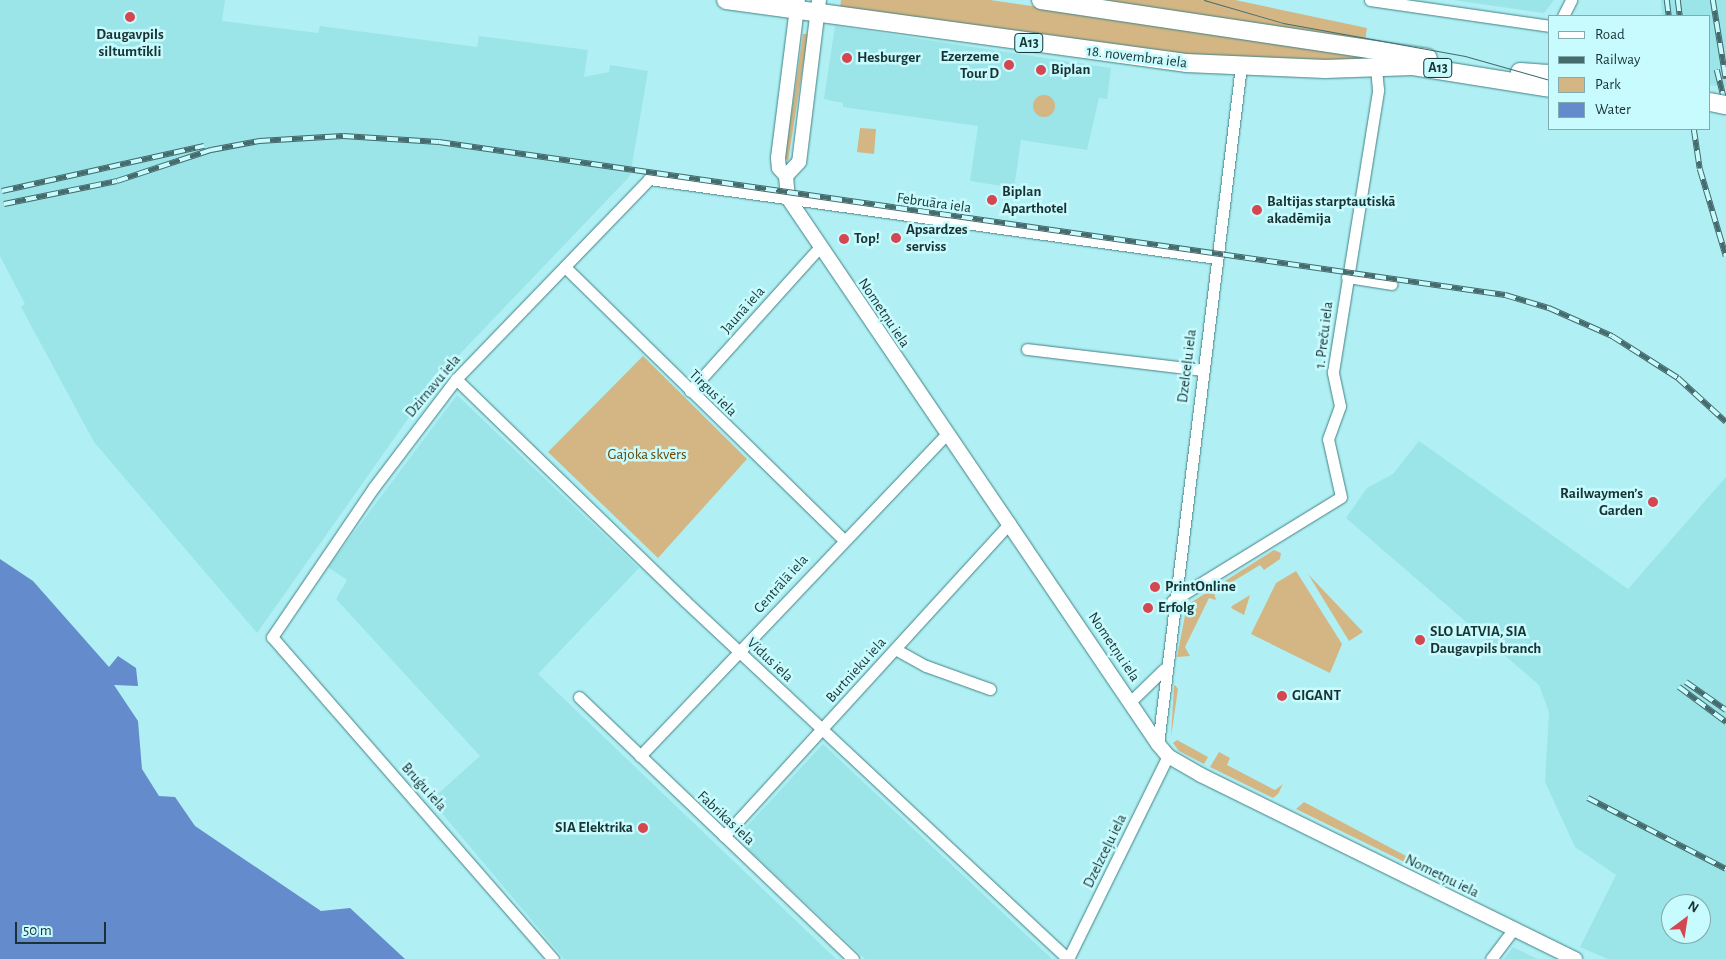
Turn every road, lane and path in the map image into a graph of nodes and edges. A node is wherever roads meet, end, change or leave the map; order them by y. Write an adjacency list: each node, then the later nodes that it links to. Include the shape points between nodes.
1 (726, 0): 6 (main road, 18. novembra iela / A13)
2 (1041, 0): 12 (main road, A13)
3 (1374, 0): 5 (street)
4 (1571, 0): 8 (street)
5 (1398, 2): 9 (street)
6 (798, 5): 7 (main road, 18. novembra iela / A13); 16 (street, Nometņu iela, via 778,158 779,168)
7 (819, 6): 10 (main road, 18. novembra iela / A13, via 1176,62); 16 (street, via 798,162)
8 (1564, 15)
9 (1548, 26)
10 (1241, 66): 11 (main road, 18. novembra iela / A13); 20 (street, Dzelceļu iela)
11 (1376, 67): 13 (main road, 18. novembra iela / A13, via 1454,69); 22 (street, 1. Preču iela, via 1378,90)
12 (1548, 74)
13 (1548, 88)
14 (1711, 102): 15 (main road, bridge)
15 (1726, 105)
16 (786, 176): 18 (street, Nometņu iela)
17 (649, 179): 18 (street, Februāra iela); 21 (street, Dzirnavu iela)
18 (788, 198): 19 (street, Nometņu iela); 20 (street, Februāra iela)
19 (818, 248): 27 (street, Jaunā iela); 28 (street, Nometņu iela)
20 (1216, 258): 25 (street, Dzelceļu iela)
21 (565, 267): 26 (street, Dzirnavu iela); 27 (street, Tirgus iela)
22 (1347, 277): 23 (street); 31 (street, 1. Preču iela, via 1333,372 1340,406 1328,439 1340,497)
23 (1391, 284)
24 (1027, 349): 25 (street)
25 (1202, 370): 31 (street, Dzelceļu iela)
26 (456, 378): 32 (street, Dzirnavu iela, via 357,511); 34 (street, Vidus iela)
27 (690, 391): 30 (street, Tirgus iela)
28 (947, 434): 29 (street, Nometņu iela); 30 (street, Centrālā iela)
29 (1010, 523): 33 (street, Burtnieku iela); 38 (street, Nometņu iela)
30 (843, 539): 34 (street, Centrālā iela)
31 (1172, 601): 35 (street, Dzelceļu iela)
32 (272, 637): 45 (street, Bruģu iela)
33 (895, 649): 36 (street, via 926,666); 39 (street, Burtnieku iela)
34 (740, 652): 39 (street, Vidus iela); 41 (street, Centrālā iela)
35 (1164, 669): 38 (street); 40 (street, Dzelceļu iela)
36 (990, 688)
37 (579, 697): 41 (street, Fabrikas iela)
38 (1131, 701): 40 (street, Nometņu iela)
39 (822, 729): 43 (street, Burtnieku iela); 47 (street, Vidus iela)
40 (1158, 744): 42 (street, Nometņu iela)
41 (640, 756): 43 (street, Fabrikas iela)
42 (1168, 756): 44 (street, Nometņu iela); 47 (street, Dzelzceļu iela)
43 (724, 836): 46 (street, Fabrikas iela)
44 (1514, 928): 48 (street); 49 (street, Nometņu iela)
45 (553, 959)
46 (853, 959)
47 (1068, 959)
48 (1491, 959)
49 (1575, 959)

